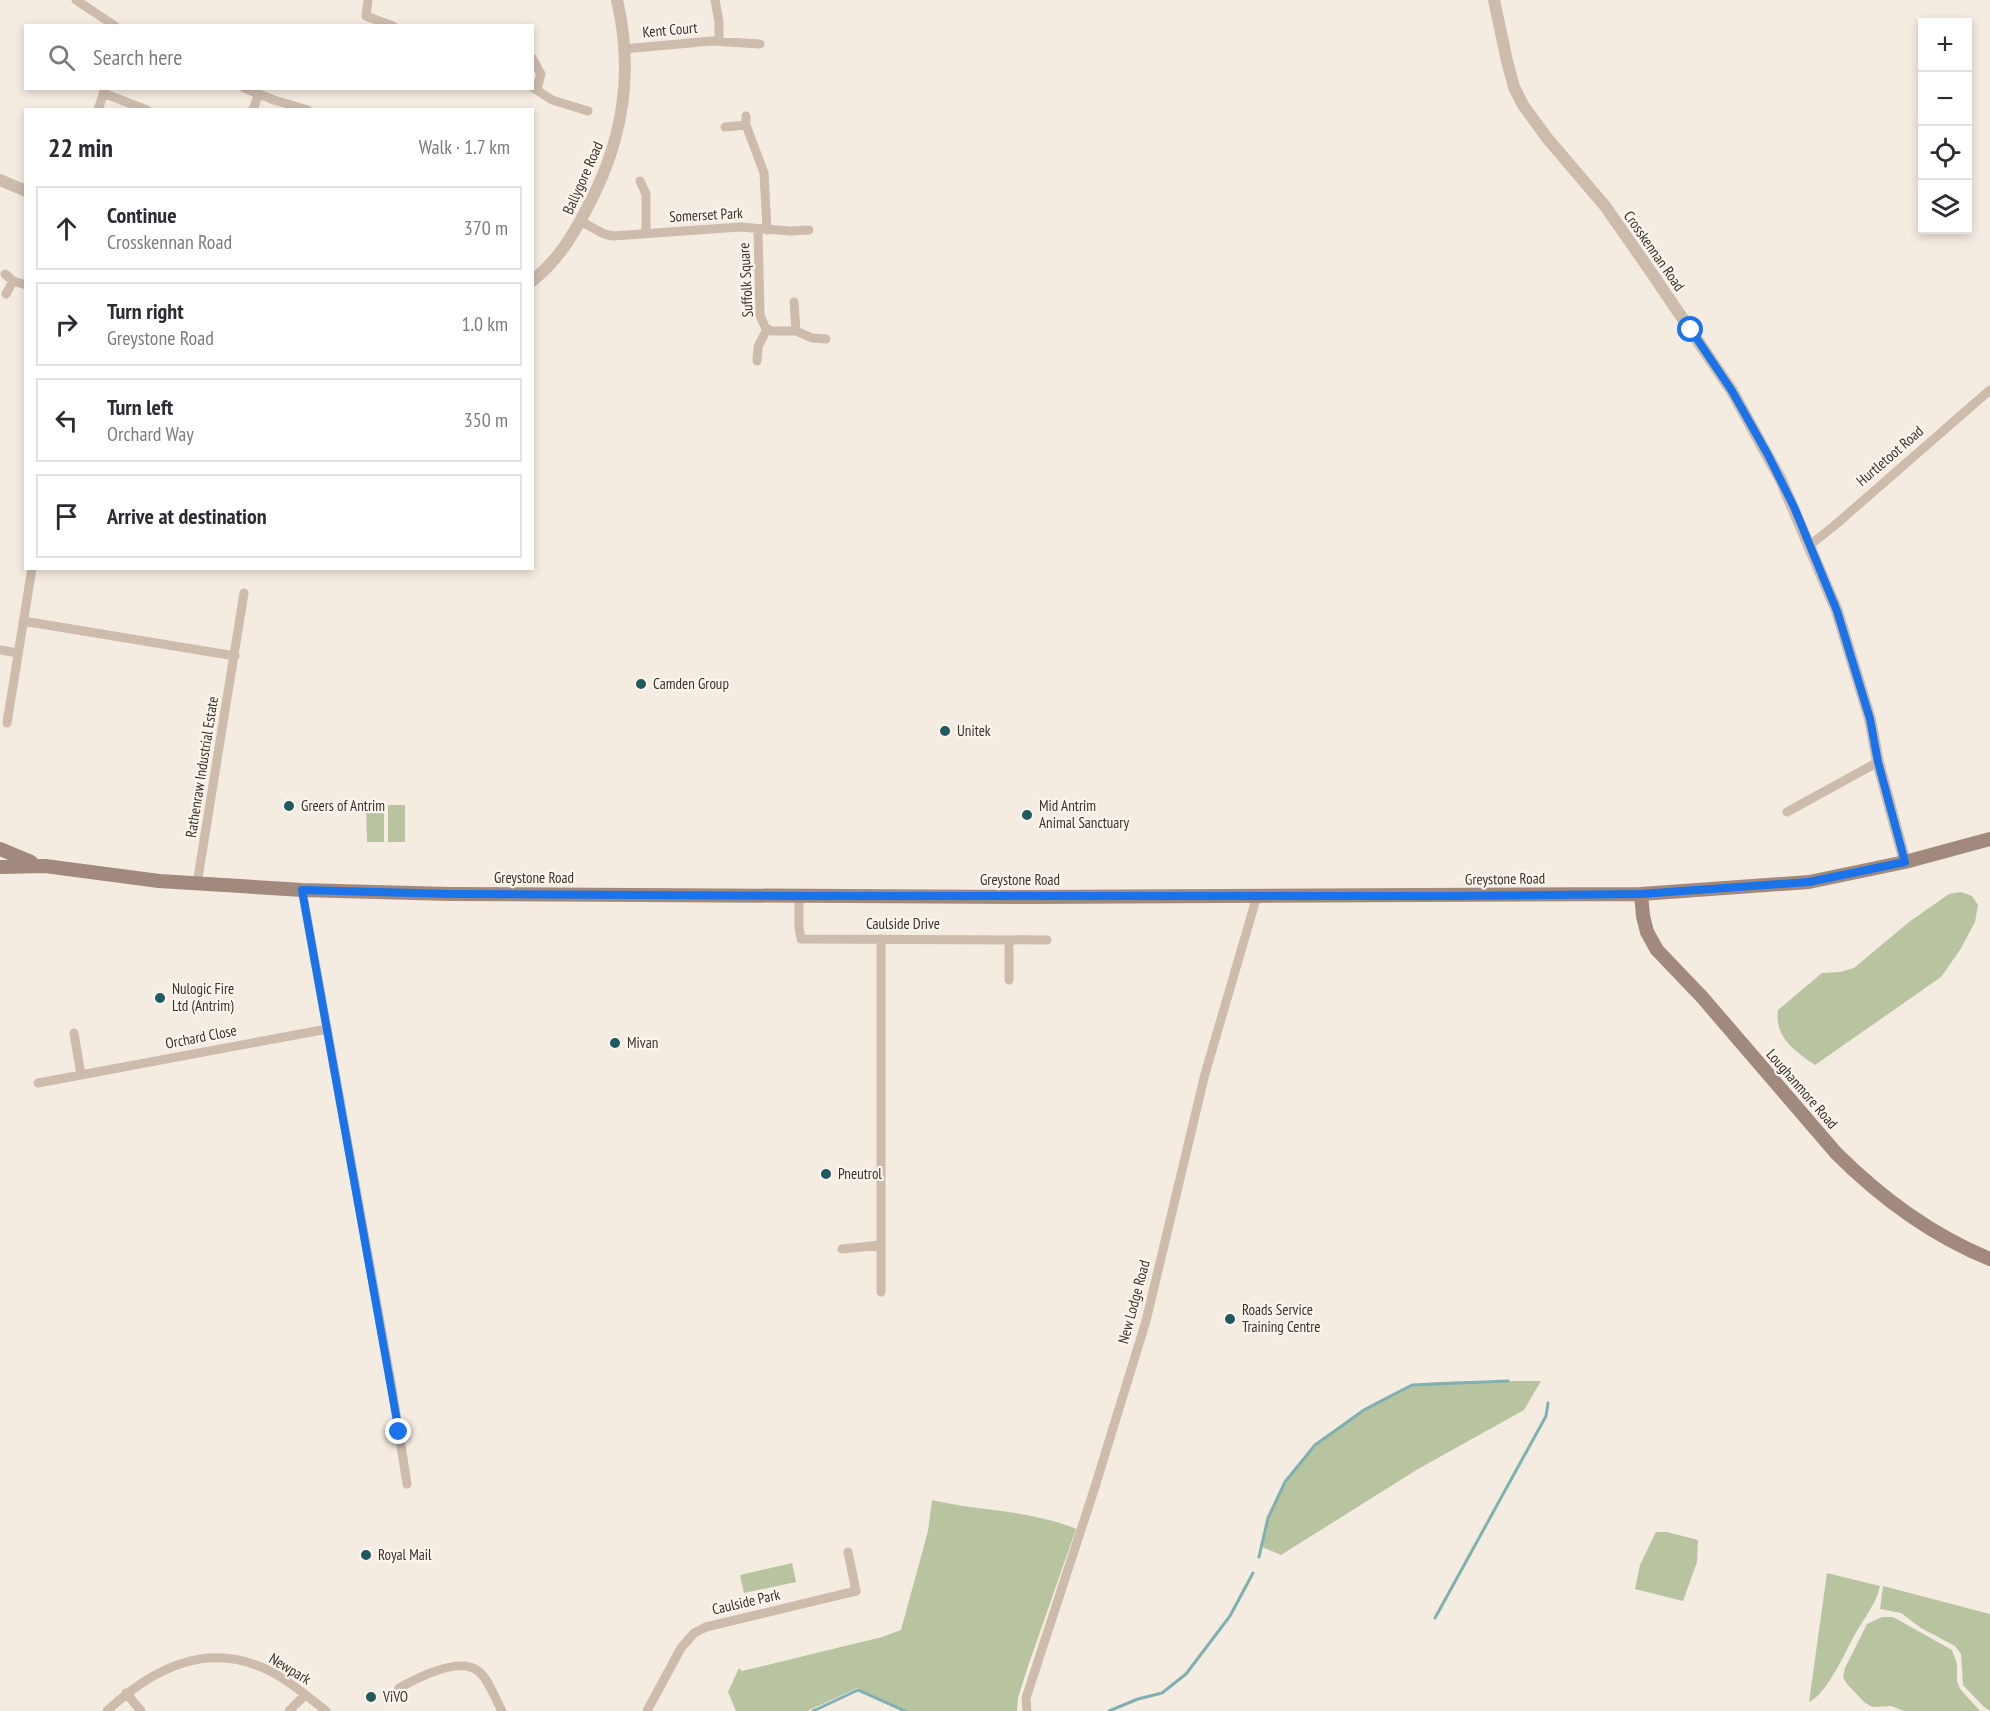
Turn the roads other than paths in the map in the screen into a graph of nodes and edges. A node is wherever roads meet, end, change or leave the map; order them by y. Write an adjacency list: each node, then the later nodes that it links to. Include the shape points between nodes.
1 (76, 0): 6 (street)
2 (368, 0): 7 (street, via 366,16)
3 (617, 0): 10 (street, Ballygore Road)
4 (715, 0): 8 (street, Kent Court)
5 (1494, 0): 40 (street, Crosskennan Road, via 1507,61 1522,105 1605,206 1732,391 1781,480)
6 (112, 24)
7 (388, 24)
8 (719, 41): 9 (street, Kent Court); 10 (street, Kent Court)
9 (760, 44)
10 (623, 49): 25 (street, Ballygore Road, via 623,95 617,139)
11 (534, 62): 12 (street, via 541,74)
12 (535, 88): 20 (street, via 552,100)
13 (248, 90): 15 (street)
14 (104, 91): 16 (street); 17 (street)
15 (258, 95): 18 (street); 19 (street)
16 (99, 108)
17 (142, 108)
18 (255, 108)
19 (301, 108)
20 (588, 111)
21 (725, 127): 26 (street, via 746,121 764,173)
22 (0, 180): 24 (street)
23 (640, 181): 28 (street, via 646,194)
24 (24, 190)
25 (580, 221): 28 (street, Somerset Park, via 610,235); 30 (street, Ballygore Road, via 561,253)
26 (763, 229): 27 (street, Somerset Park); 28 (street, Somerset Park); 35 (street, Suffolk Square, via 759,307)
27 (809, 230)
28 (646, 233)
29 (4, 274): 31 (street)
30 (534, 279)
31 (13, 281): 32 (street); 33 (street)
32 (24, 284)
33 (6, 294)
34 (794, 302): 36 (street)
35 (767, 329): 36 (street, Suffolk Square); 38 (street, Suffolk Square, via 758,347)
36 (796, 331): 37 (street, Suffolk Square)
37 (826, 339)
38 (757, 361)
39 (1990, 390): 40 (street, Hurtletoot Road)
40 (1810, 545): 48 (street, Crosskennan Road, via 1837,611 1870,719)
41 (32, 570): 43 (street)
42 (244, 593): 46 (street, Rathenraw Industrial Estate)
43 (23, 621): 45 (street); 46 (street)
44 (0, 650): 45 (street)
45 (18, 653): 47 (street)
46 (235, 656): 55 (street, Rathenraw Industrial Estate)
47 (8, 723)
48 (1878, 762): 49 (street); 52 (street, Crosskennan Road)
49 (1788, 812)
50 (1990, 839): 52 (main road, Greystone Road)
51 (0, 849): 53 (main road, Greystone Road)
52 (1905, 862): 57 (main road, Greystone Road, via 1809,882)
53 (45, 866): 54 (main road, Greystone Road); 55 (main road, Greystone Road)
54 (0, 867)
55 (197, 884): 56 (main road, Greystone Road)
56 (302, 890): 58 (main road, Greystone Road); 64 (street)
57 (1641, 894): 59 (main road, Greystone Road); 70 (main road, Loughanmore Road, via 1647,932 1657,950 1836,1153 1910,1216)
58 (800, 896): 59 (main road, Greystone Road); 60 (street, Caulside Drive, via 801,939)
59 (1257, 897): 83 (street, New Lodge Road, via 1206,1074 1146,1322 1026,1698)
60 (880, 939): 61 (street, Caulside Drive); 68 (street)
61 (1009, 940): 62 (street, Caulside Drive); 63 (street)
62 (1047, 940)
63 (1009, 980)
64 (327, 1029): 66 (street, Orchard Close); 72 (street)
65 (74, 1033): 66 (street)
66 (81, 1075): 67 (street, Orchard Close)
67 (38, 1083)
68 (881, 1245): 69 (street); 71 (street)
69 (842, 1249)
70 (1990, 1259)
71 (881, 1292)
72 (407, 1484)
73 (848, 1552): 82 (street, Caulside Park, via 856,1591 694,1633 681,1648)
74 (399, 1688): 81 (street, via 437,1669 472,1667 482,1675)
75 (126, 1693): 76 (street, Newpark, via 178,1664 215,1659 268,1670); 77 (street, Newpark); 78 (street)
76 (306, 1695): 79 (street); 80 (street, Newpark)
77 (107, 1711)
78 (141, 1711)
79 (289, 1711)
80 (326, 1711)
81 (501, 1711)
82 (647, 1711)
83 (1027, 1711)

